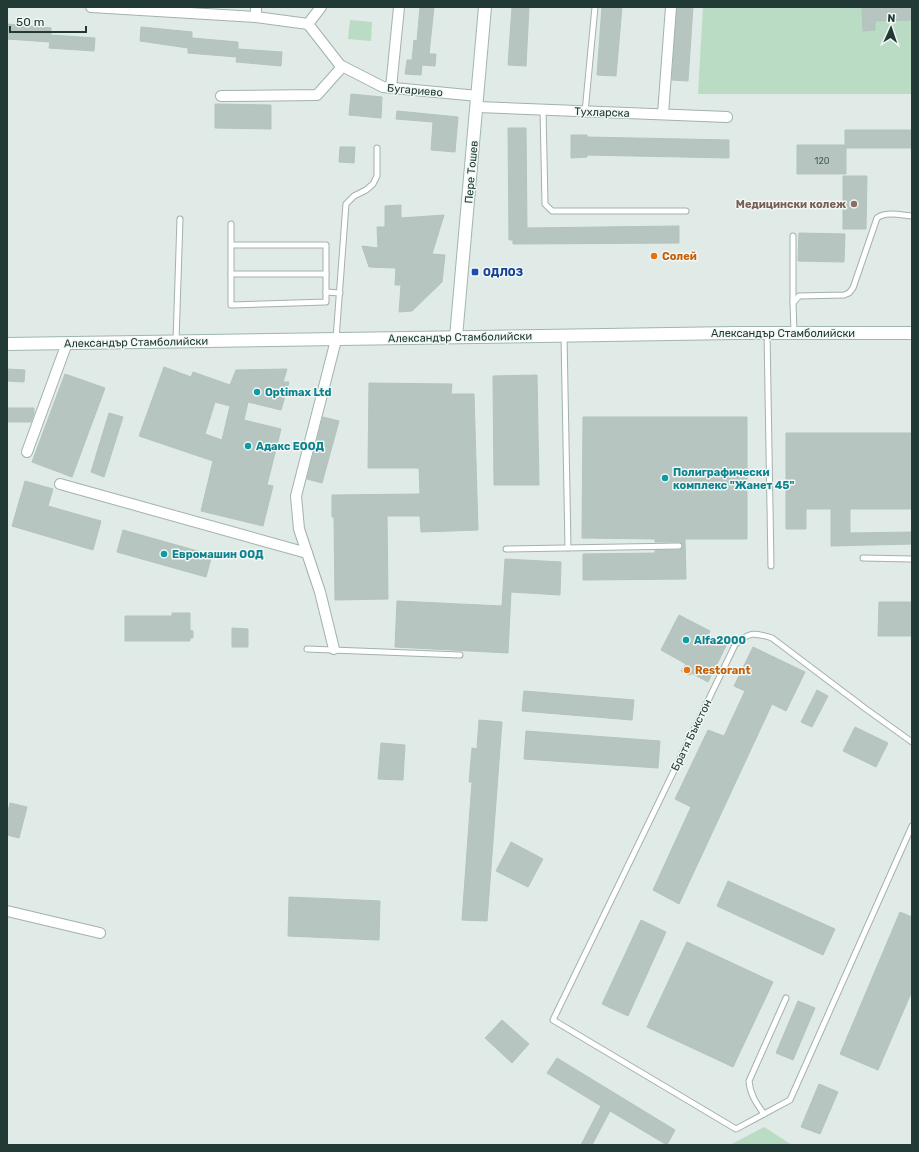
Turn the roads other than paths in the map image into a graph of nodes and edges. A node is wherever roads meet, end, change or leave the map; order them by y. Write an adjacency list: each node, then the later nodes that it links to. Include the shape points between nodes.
1 (91, 7): 7 (street)
2 (321, 7): 10 (street)
3 (399, 7): 12 (street)
4 (485, 7): 14 (street, Пере Тошев)
5 (594, 7): 16 (lane)
6 (671, 7): 17 (street)
7 (137, 8): 8 (street)
8 (175, 10): 9 (street)
9 (256, 12): 10 (street)
10 (308, 24): 11 (street, Бугариево)
11 (342, 67): 12 (street, Бугариево, via 383,87); 13 (street, via 317,95)
12 (391, 88): 14 (street, Бугариево)
13 (221, 96)
14 (477, 102): 15 (street, Тухларска); 35 (street, Пере Тошев)
15 (543, 110): 16 (street, Тухларска); 20 (lane, via 546,204 552,211)
16 (585, 112): 17 (street, Тухларска)
17 (663, 114): 18 (street, Тухларска)
18 (727, 117)
19 (377, 148): 29 (lane, via 377,176 373,184 346,204)
20 (686, 211)
21 (912, 216): 30 (lane, via 886,214 877,218 849,293 799,296)
22 (180, 219): 37 (lane)
23 (231, 224): 25 (lane)
24 (793, 236): 30 (lane)
25 (231, 245): 26 (lane); 27 (lane, via 326,245)
26 (231, 274): 27 (lane); 28 (lane, via 231,305 326,302)
27 (326, 274): 28 (lane)
28 (326, 292): 29 (lane)
29 (340, 293): 36 (lane)
30 (793, 303): 32 (lane)
31 (767, 332): 32 (street, Александър Стамболийски); 34 (street, Александър Стамболийски); 48 (lane)
32 (794, 332): 33 (street, Александър Стамболийски)
33 (912, 333)
34 (564, 336): 35 (street, Александър Стамболийски); 43 (lane)
35 (456, 337): 36 (street, Александър Стамболийски)
36 (336, 340): 37 (street, Александър Стамболийски); 45 (street, via 296,496 299,529)
37 (176, 341): 38 (street, Александър Стамболийски)
38 (67, 343): 39 (street, Александър Стамболийски); 40 (street)
39 (7, 344)
40 (27, 452)
41 (60, 484): 45 (street)
42 (679, 546): 43 (lane)
43 (568, 548): 44 (lane)
44 (506, 550)
45 (307, 553): 50 (street, via 320,592)
46 (863, 558): 47 (lane)
47 (912, 559)
48 (771, 566)
49 (307, 648): 50 (lane)
50 (334, 650): 51 (lane)
51 (460, 655)
52 (912, 742): 57 (lane, Братя Бъкстон, via 772,638 757,633 744,637 735,645 553,1020 736,1129)
53 (912, 826): 57 (lane, via 790,1100)
54 (7, 911): 55 (street)
55 (100, 933)
56 (786, 998): 57 (lane, via 749,1081 752,1096)
57 (764, 1114)

